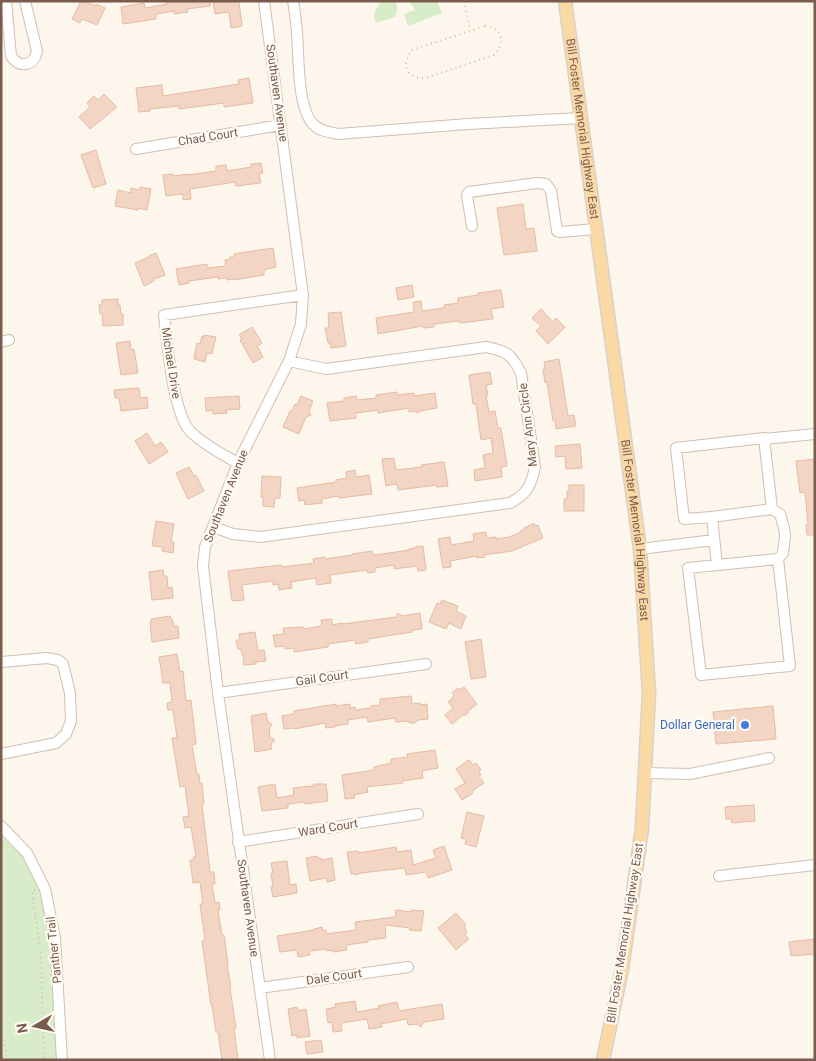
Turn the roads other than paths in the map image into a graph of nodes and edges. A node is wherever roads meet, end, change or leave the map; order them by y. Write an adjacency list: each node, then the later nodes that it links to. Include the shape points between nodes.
1 (6, 1): 2 (street, via 11,56 17,63 26,64 34,59 37,51)
2 (25, 1)
3 (264, 1): 7 (street, Southaven Avenue)
4 (293, 1): 6 (street, via 302,99 307,117 321,130 338,134)
5 (565, 1): 6 (main road, Bill Foster Memorial Highway East)
6 (581, 118): 10 (main road, Bill Foster Memorial Highway East)
7 (281, 125): 8 (street, Chad Court); 11 (street, Southaven Avenue)
8 (136, 149)
9 (472, 226): 10 (street, via 469,192 537,183 546,184 550,191 557,230)
10 (596, 229): 20 (main road, Bill Foster Memorial Highway East)
11 (303, 295): 12 (street, Southaven Avenue, via 301,324); 15 (street, Michael Drive, via 164,315 178,408 189,430 214,450)
12 (289, 361): 15 (street, Southaven Avenue); 18 (street, Mary Ann Circle, via 326,369 486,347 506,353 521,373 535,467 532,481 526,492 510,503 260,537 233,534)
13 (815, 434): 14 (street)
14 (764, 439): 16 (street); 17 (street, via 676,448 684,520)
15 (238, 463): 18 (street, Southaven Avenue)
16 (772, 509): 17 (street); 21 (street, via 780,514 785,536 783,553)
17 (712, 517): 19 (street)
18 (212, 527): 25 (street, Southaven Avenue, via 203,566)
19 (714, 540): 20 (street); 22 (street)
20 (640, 549): 28 (main road, Bill Foster Memorial Highway East, via 650,692)
21 (778, 559): 22 (street); 22 (street, via 790,666 701,676 688,568)
22 (717, 565)
23 (1, 662): 26 (street, via 47,658 63,664 70,693 71,721 66,734 56,744)
24 (426, 664): 25 (street, Gail Court)
25 (218, 693): 31 (street, Southaven Avenue)
26 (1, 754)
27 (769, 758): 28 (street, via 690,774)
28 (645, 773): 38 (main road, Bill Foster Memorial Highway East, via 642,828 622,969)
29 (418, 814): 31 (street, Ward Court)
30 (1, 826): 36 (street, Panther Trail, via 27,853 44,886 55,938)
31 (238, 842): 35 (street, Southaven Avenue)
32 (815, 865): 33 (street)
33 (719, 876)
34 (408, 967): 35 (street, Dale Court)
35 (260, 988): 37 (street, Southaven Avenue)
36 (62, 1060)
37 (270, 1060)
38 (603, 1060)

